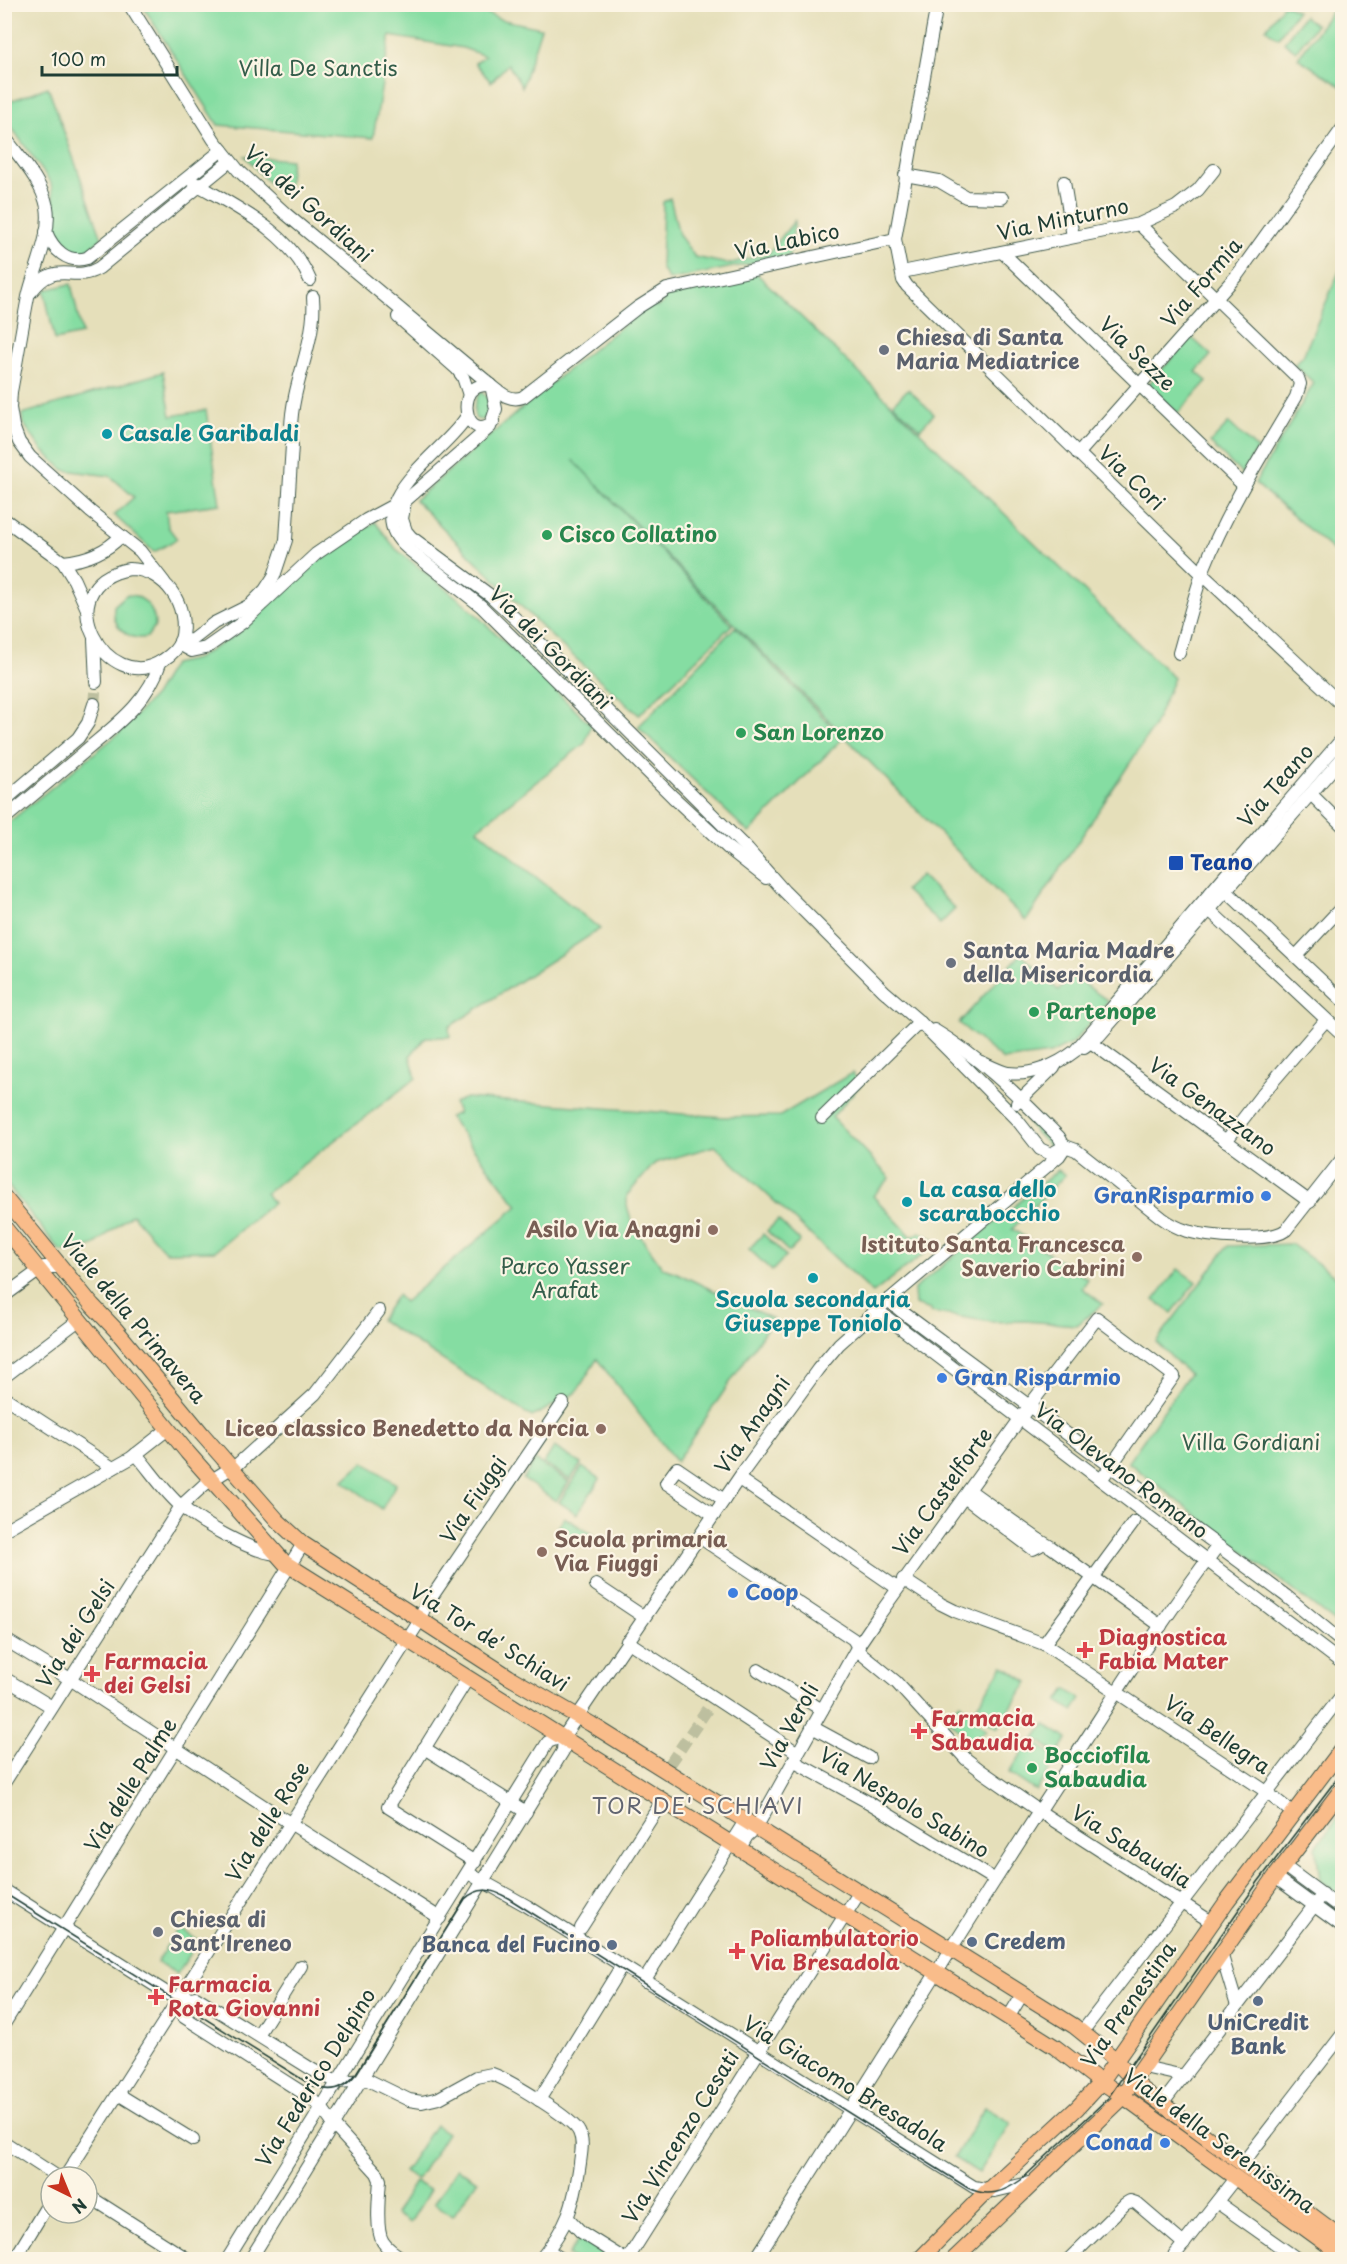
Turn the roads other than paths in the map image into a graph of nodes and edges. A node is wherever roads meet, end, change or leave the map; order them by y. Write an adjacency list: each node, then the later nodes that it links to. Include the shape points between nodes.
1 (129, 4): 5 (street, Via dei Gordiani)
2 (937, 4): 7 (street)
3 (1342, 129): 21 (street, Via Formia, via 1251,258)
4 (4, 136): 12 (street, via 45,201)
5 (226, 155): 8 (street); 18 (street, Via dei Gordiani, via 262,193)
6 (1214, 170): 11 (street, Via Minturno, via 1198,190 1176,207)
7 (905, 175): 10 (street, via 939,181 966,197); 14 (street)
8 (193, 182): 12 (street, via 87,258 64,256); 17 (street, via 278,236 297,257); 19 (street, via 99,268 51,274)
9 (1064, 182): 13 (street)
10 (1002, 198)
11 (1139, 224): 13 (street, Via Minturno); 21 (street)
12 (46, 232): 19 (street)
13 (1073, 237): 15 (street, Via Minturno)
14 (895, 239): 16 (street); 23 (street, Via Labico, via 667,289 523,397 508,397)
15 (1002, 252): 16 (street, Via Minturno); 22 (street, Via Sezze)
16 (902, 272): 29 (street, Via Cori, via 907,286)
17 (310, 280)
18 (365, 281): 23 (street, Via dei Gordiani); 24 (street, Via dei Gordiani, via 457,369)
19 (28, 296): 33 (street, via 10,398 15,434 40,468)
20 (314, 297): 27 (street, via 312,328 298,378)
21 (1216, 299): 22 (street, Via Formia); 30 (street, via 1298,378 1299,389)
22 (1140, 384): 29 (street, Via Formia); 30 (street, Via Sezze)
23 (491, 385): 24 (street, via 477,387); 26 (street, via 496,404)
24 (469, 395): 25 (street)
25 (467, 416): 26 (street, via 478,426); 31 (street, via 424,462)
26 (493, 422): 52 (street, Via dei Gordiani, via 408,497 401,516 406,531 520,622 748,850)
27 (291, 428)
28 (292, 445): 39 (street, via 287,533 274,576 249,605 192,640)
29 (1078, 453): 35 (street, Via Cori)
30 (1244, 485): 35 (street)
31 (392, 506): 39 (street, via 316,554 254,613 209,645 194,651); 52 (street, Via dei Gordiani, via 393,527 404,546 475,600 716,838)
32 (4, 519): 34 (street)
33 (121, 536): 34 (street, via 102,551); 36 (street, via 145,556)
34 (63, 562): 37 (street)
35 (1202, 574): 40 (street); 44 (street, Via Cori)
36 (164, 582): 37 (street, via 136,569 117,572 96,587); 39 (street, via 182,612)
37 (87, 609): 38 (street)
38 (94, 638): 41 (street, via 128,667); 42 (street)
39 (180, 643): 41 (street)
40 (1179, 653)
41 (160, 663): 49 (street, via 146,691 123,719)
42 (93, 682)
43 (92, 704): 48 (street, via 82,733 73,743)
44 (1342, 705)
45 (1340, 745): 51 (street, Via Teano)
46 (1342, 758): 47 (street, Via Teano)
47 (1311, 794): 50 (street); 51 (street, Via Teano)
48 (4, 801)
49 (4, 819)
50 (1342, 825)
51 (1223, 885): 53 (street, Via Teano); 56 (street)
52 (784, 891): 59 (street, Via dei Gordiani)
53 (1205, 906): 55 (street, Via Teano); 58 (street)
54 (1342, 907): 56 (street)
55 (1165, 953): 61 (street, Via Teano); 62 (street, Via Teano)
56 (1296, 956): 57 (street)
57 (1342, 1000)
58 (1326, 1020): 60 (street); 70 (street)
59 (920, 1022): 63 (street, Via dei Gordiani); 68 (street); 69 (street, Via dei Gordiani)
60 (1342, 1034)
61 (1092, 1042): 62 (street, Via Teano); 70 (street, Via Genazzano)
62 (1075, 1051): 64 (street, Via Teano)
63 (981, 1062): 64 (street, Via Teano, via 1014,1073); 66 (street, Via dei Gordiani)
64 (1060, 1063): 65 (street)
65 (1043, 1077): 66 (street); 67 (street, via 1033,1094)
66 (1021, 1098): 67 (street, Via dei Gordiani); 69 (street, via 1014,1108)
67 (1037, 1115): 71 (street, Via dei Gordiani)
68 (822, 1118)
69 (1018, 1121): 72 (street, Via dei Gordiani)
70 (1226, 1141): 76 (street, Via Genazzano)
71 (1064, 1146): 72 (street, via 1054,1153); 74 (street, Via Anagni, via 1059,1156); 76 (street, Via dei Gordiani, via 1080,1152 1172,1225 1191,1232 1262,1237 1281,1234)
72 (1040, 1149): 74 (street, Via Anagni, via 1038,1169)
73 (1342, 1159): 76 (street, Via dei Gordiani)
74 (1029, 1183): 81 (street, Via Anagni)
75 (4, 1197): 78 (main road, Viale della Primavera)
76 (1310, 1202)
77 (4, 1227): 79 (main road, Viale della Primavera)
78 (62, 1267): 79 (street, via 46,1266); 94 (main road, Viale della Primavera)
79 (39, 1270): 80 (street); 84 (main road, Viale della Primavera)
80 (4, 1296)
81 (888, 1300): 82 (street, Via Anagni); 88 (street, Via Olevano Romano)
82 (877, 1310): 89 (street, Via Olevano Romano); 95 (street, Via Anagni, via 818,1369)
83 (378, 1311): 94 (street, Via dei Gelsi, via 315,1394)
84 (79, 1320): 85 (street); 90 (main road, Viale della Primavera)
85 (4, 1377)
86 (4, 1397): 93 (street)
87 (563, 1403): 116 (street, Via Fiuggi)
88 (1030, 1405): 89 (street, Via Castelforte); 92 (street, Via Olevano Romano); 92 (street, Via Castelforte, via 1097,1318 1174,1376)
89 (1020, 1419): 96 (street, Via Olevano Romano); 98 (street, Via Castelforte)
90 (168, 1429): 91 (street); 97 (main road, Viale della Primavera)
91 (136, 1454): 93 (street); 100 (street)
92 (1111, 1466): 96 (street); 108 (street, Via Olevano Romano)
93 (112, 1468): 103 (street)
94 (231, 1468): 97 (street, Via dei Gelsi); 107 (main road, Via Tor de' Schiavi)
95 (739, 1479): 99 (street, Via Anagni); 113 (street)
96 (1101, 1480): 110 (street, Via Olevano Romano)
97 (212, 1481): 100 (street, Via dei Gelsi); 104 (main road)
98 (966, 1493): 112 (street); 113 (street, Via Castelforte)
99 (724, 1500): 101 (street, Via Anagni); 101 (street, via 677,1467 666,1483)
100 (181, 1506): 106 (street); 128 (street, Via dei Gelsi)
101 (714, 1515): 105 (street, Via Anagni)
102 (1134, 1522): 112 (street)
103 (4, 1530)
104 (256, 1530): 106 (street); 109 (main road)
105 (699, 1537): 115 (street, Via Anagni); 123 (street)
106 (235, 1540): 109 (street)
107 (303, 1544): 111 (street, Via delle Palme); 116 (main road, Via Tor de' Schiavi)
108 (1217, 1547): 110 (street); 121 (street, Via Olevano Romano)
109 (276, 1554): 111 (main road)
110 (1207, 1560): 117 (street); 124 (street, Via Olevano Romano)
111 (290, 1566): 119 (main road); 137 (street, Via delle Palme)
112 (1094, 1577): 117 (street); 122 (street)
113 (900, 1583): 122 (street, via 955,1611); 123 (street, Via Castelforte)
114 (596, 1585): 115 (street)
115 (644, 1617): 120 (street, Via Anagni)
116 (420, 1620): 119 (street, Via Fiuggi); 133 (main road, Via Tor de' Schiavi)
117 (1161, 1626): 129 (street)
118 (4, 1639): 128 (street)
119 (407, 1640): 127 (main road); 149 (street, Via delle Rose)
120 (627, 1641): 133 (street, Via Anagni); 139 (street, Via Nespolo Sabino)
121 (1342, 1642)
122 (1044, 1644): 129 (street, Via Bellegra)
123 (858, 1646): 132 (street, Via Veroli); 146 (street, Via Sabaudia, via 966,1759)
124 (1340, 1657)
125 (758, 1670): 132 (street)
126 (4, 1678): 131 (street)
127 (468, 1678): 135 (main road); 136 (street)
128 (70, 1679): 131 (street, Via dei Gelsi); 137 (street)
129 (1117, 1692): 143 (street, Via Bellegra); 146 (street)
130 (1342, 1695): 143 (street, Via Prenestina)
131 (52, 1707): 141 (street, Via dei Gelsi)
132 (822, 1710): 134 (street, Via Veroli)
133 (577, 1716): 135 (street, Via Anagni); 150 (main road, Via Tor de' Schiavi)
134 (812, 1727): 139 (street, Via Veroli); 140 (street)
135 (564, 1736): 144 (main road); 145 (street, via 548,1742); 147 (street, via 563,1751)
136 (424, 1748): 145 (street); 152 (street, via 388,1807)
137 (176, 1749): 149 (street); 167 (street, Via delle Palme)
138 (1342, 1749): 148 (main road, Via Prenestina)
139 (795, 1757): 150 (street, Via Veroli); 155 (street, Via Nespolo Sabino)
140 (869, 1758)
141 (4, 1783)
142 (1342, 1789): 153 (main road)
143 (1267, 1792): 148 (street, Via Bellegra); 160 (street, Via Prenestina)
144 (663, 1800): 151 (main road); 168 (street)
145 (511, 1802): 147 (street); 152 (street)
146 (1034, 1808): 155 (street); 160 (street, Via Sabaudia)
147 (526, 1812): 156 (street, Via Federico Delpino)
148 (1293, 1813): 165 (main road, Via Prenestina)
149 (291, 1824): 164 (street); 176 (street, Via delle Rose)
150 (750, 1824): 151 (street, via 747,1836); 158 (main road, Via Tor de' Schiavi)
151 (735, 1846): 163 (main road); 174 (street)
152 (475, 1862): 154 (street, Via Federico Delpino)
153 (1279, 1871): 159 (street); 161 (street); 170 (main road)
154 (468, 1874): 156 (street); 164 (street, Via Federico Delpino)
155 (994, 1880): 169 (street)
156 (482, 1883): 172 (street); 187 (street, Via Federico Delpino)
157 (4, 1890): 167 (street)
158 (859, 1893): 163 (street); 169 (main road, Via Tor de' Schiavi)
159 (1323, 1894): 161 (street); 162 (street)
160 (1182, 1902): 165 (street, Via Sabaudia); 180 (street, Via Prenestina)
161 (1314, 1905): 166 (street); 177 (street)
162 (1342, 1909)
163 (845, 1914): 173 (main road); 183 (street, Via Vincenzo Cesati)
164 (440, 1918): 189 (street, Via Federico Delpino)
165 (1213, 1923): 184 (main road, Via Prenestina)
166 (1342, 1926)
167 (64, 1928): 176 (street); 179 (street, Via delle Palme)
168 (581, 1928)
169 (950, 1949): 173 (street); 175 (main road, Via Tor de' Schiavi)
170 (1221, 1953): 177 (street); 185 (main road)
171 (301, 1966): 181 (street)
172 (619, 1966): 174 (street, Via Giacomo Bresadola); 193 (street)
173 (936, 1971): 178 (main road); 196 (street)
174 (644, 1981): 183 (street, Via Giacomo Bresadola)
175 (1023, 1994): 178 (street); 180 (main road, Via Tor de' Schiavi)
176 (178, 2000): 181 (street, via 196,1997); 191 (street, Via delle Rose); 195 (street, via 184,2017)
177 (1237, 2006): 186 (street)
178 (1008, 2018): 190 (main road)
179 (4, 2024)
180 (1082, 2032): 184 (main road, Via Tor de' Schiavi)
181 (258, 2035): 189 (street)
182 (1342, 2035): 202 (street)
183 (758, 2052): 196 (street, Via Giacomo Bresadola); 218 (street, Via Vincenzo Cesati)
184 (1117, 2062): 188 (main road, Viale della Serenissima); 190 (main road, Via Prenestina)
185 (1144, 2067): 186 (street); 188 (main road)
186 (1184, 2076): 194 (street)
187 (359, 2080): 189 (street); 193 (street, via 373,2082 416,2102 433,2101 481,2075 492,2074); 197 (street, Via Federico Delpino)
188 (1134, 2081): 192 (main road); 194 (main road, Viale della Serenissima)
189 (337, 2082): 195 (street, Via Federico Delpino)
190 (1101, 2082): 192 (main road, Viale della Serenissima); 204 (main road, Via Prenestina)
191 (118, 2094): 198 (street); 201 (street, Via delle Rose)
192 (1123, 2096): 202 (main road, Viale della Serenissima); 203 (main road)
193 (538, 2100): 208 (street, via 573,2122 581,2136 575,2197)
194 (1162, 2104): 202 (main road, Viale della Serenissima)
195 (321, 2107): 197 (street); 214 (street, Via Federico Delpino)
196 (850, 2111): 204 (street, Via Giacomo Bresadola, via 974,2187); 219 (street)
197 (332, 2124): 215 (street, Via Federico Delpino); 216 (street, via 377,2174 381,2240)
198 (193, 2140)
199 (4, 2142): 200 (street)
200 (39, 2165)
201 (73, 2165)
202 (1239, 2170): 205 (street); 210 (main road, Viale della Serenissima)
203 (1033, 2182): 204 (street); 221 (main road)
204 (987, 2191): 220 (main road, Via Prenestina)
205 (1216, 2202): 209 (street); 224 (street)
206 (99, 2203): 213 (street)
207 (39, 2218): 212 (street)
208 (568, 2218): 211 (street); 218 (street, via 581,2232)
209 (1184, 2244): 222 (street, via 1130,2201); 223 (street)
210 (1338, 2249)
211 (544, 2255): 217 (street)
212 (14, 2259)
213 (189, 2259)
214 (227, 2259)
215 (250, 2259)
216 (405, 2259)
217 (563, 2259)
218 (626, 2259)
219 (755, 2259)
220 (919, 2259)
221 (953, 2259)
222 (1068, 2259)
223 (1171, 2259)
224 (1299, 2259)

